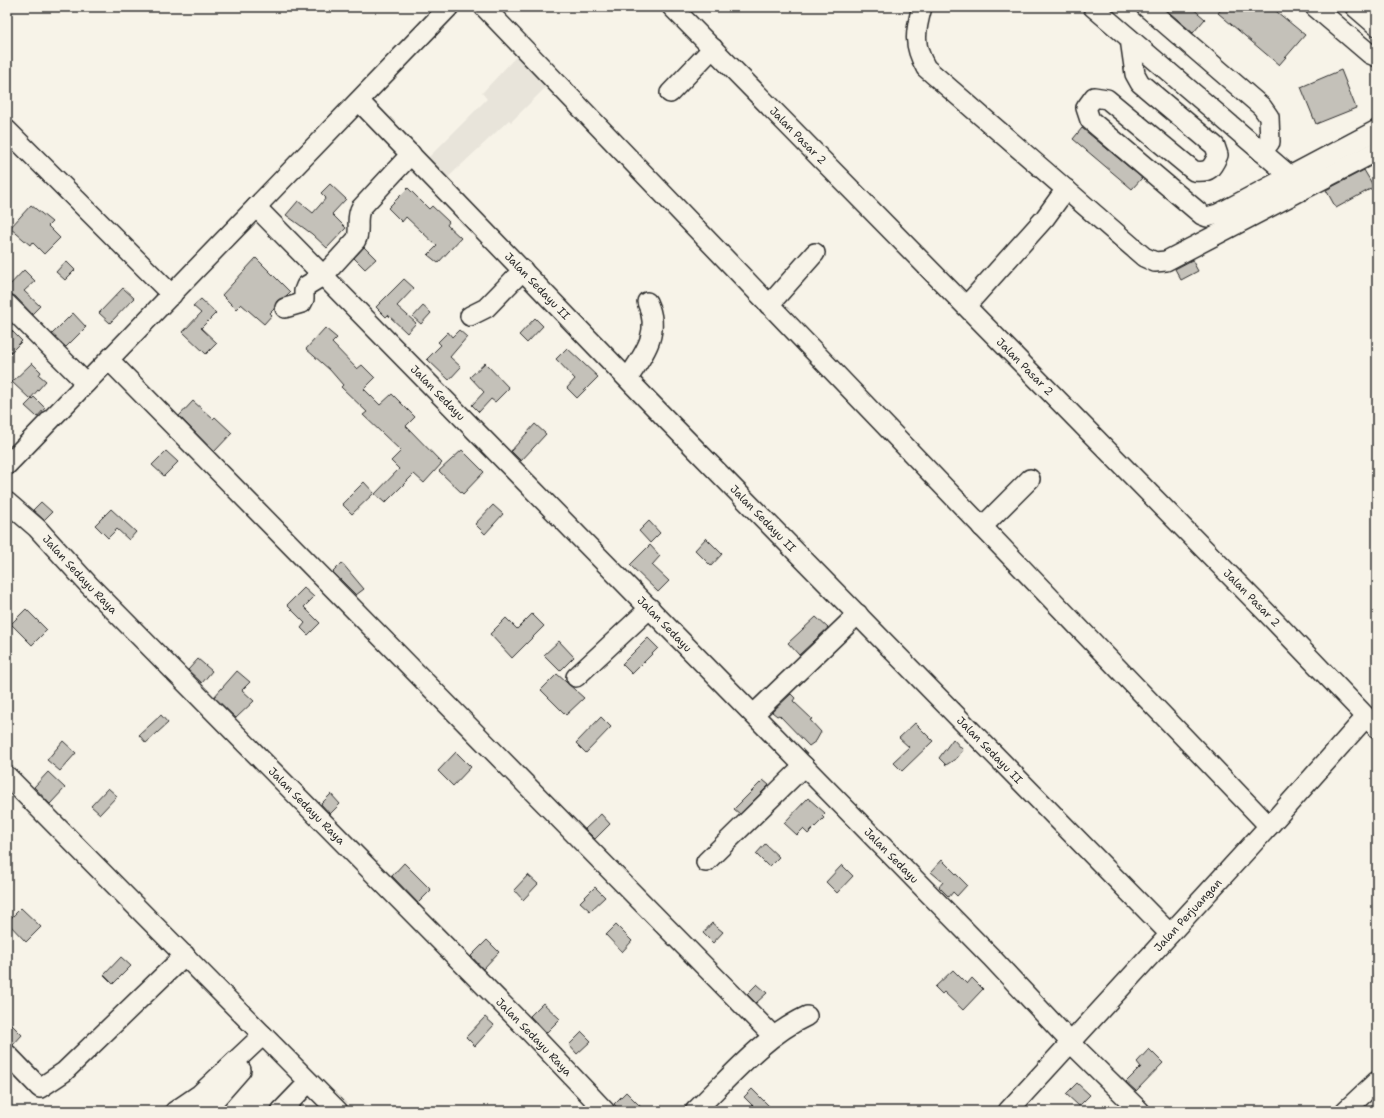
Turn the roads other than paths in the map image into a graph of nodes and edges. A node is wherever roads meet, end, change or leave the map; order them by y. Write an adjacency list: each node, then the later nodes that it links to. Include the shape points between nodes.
1 (449, 7): 14 (street)
2 (484, 7): 29 (street)
3 (672, 7): 11 (street, Jalan Pasar 2)
4 (922, 7): 21 (street, via 915,31 917,53 926,68)
5 (1146, 7): 18 (street, via 1262,107 1268,116 1270,142)
6 (1315, 7): 12 (street, via 1370,54)
7 (1355, 7): 9 (street)
8 (1102, 10): 10 (street)
9 (1377, 26)
10 (1130, 39): 18 (street); 20 (street, via 1135,74 1140,83 1216,146 1218,155 1213,167 1203,172 1194,171 1107,99 1094,97 1086,108 1090,120 1202,215 1208,217)
11 (713, 48): 13 (street); 30 (street, Jalan Pasar 2)
12 (1377, 57)
13 (670, 93)
14 (359, 101): 19 (street, Jalan Sedayu II); 22 (street)
15 (7, 130): 26 (street)
16 (1377, 130): 20 (street)
17 (1377, 151): 21 (street, via 1166,261 1155,262 1144,257)
18 (1262, 152): 20 (street)
19 (411, 154): 24 (street, Jalan Sedayu II); 25 (street, via 361,208 358,217 358,238)
20 (1290, 176)
21 (1066, 189): 30 (street, via 1045,218)
22 (256, 207): 25 (street, Jalan Sedayu); 26 (street)
23 (815, 253): 29 (street)
24 (523, 270): 32 (street, via 486,308); 34 (street, Jalan Sedayu II)
25 (324, 275): 31 (street, via 306,286 302,303); 40 (street, Jalan Sedayu)
26 (172, 295): 33 (street)
27 (647, 302): 34 (street, via 653,315 653,327 649,342)
28 (7, 304): 35 (street)
29 (769, 305): 39 (street)
30 (966, 306): 44 (street, Jalan Pasar 2)
31 (285, 308)
32 (470, 316)
33 (109, 360): 35 (street); 52 (street)
34 (628, 378): 41 (street, Jalan Sedayu II)
35 (86, 383): 36 (street)
36 (7, 465)
37 (1030, 479): 39 (street)
38 (7, 502): 62 (street, Jalan Sedayu Raya, via 37,528 89,585)
39 (982, 527): 47 (street)
40 (650, 608): 42 (street); 43 (street, Jalan Sedayu)
41 (858, 614): 43 (street); 49 (street, Jalan Sedayu II)
42 (576, 677)
43 (754, 714): 45 (street, Jalan Sedayu)
44 (1372, 722): 47 (street, Jalan Perjuangan)
45 (804, 766): 48 (street); 54 (street, Jalan Sedayu)
46 (7, 776): 50 (street)
47 (1269, 826): 49 (street, Jalan Perjuangan)
48 (706, 862)
49 (1170, 934): 54 (street, Jalan Perjuangan)
50 (185, 955): 53 (street); 55 (street, via 64,1072 40,1088)
51 (807, 1016): 52 (street, via 787,1025)
52 (772, 1036): 63 (street)
53 (266, 1038): 57 (street); 59 (street, via 200,1094); 60 (street)
54 (1071, 1042): 64 (street, Jalan Perjuangan); 65 (street, Jalan Sedayu)
55 (7, 1054)
56 (1377, 1081): 66 (street)
57 (309, 1082): 58 (street); 61 (street)
58 (335, 1110)
59 (175, 1111)
60 (205, 1111)
61 (281, 1111)
62 (605, 1111)
63 (695, 1111)
64 (1008, 1111)
65 (1140, 1111)
66 (1345, 1111)

